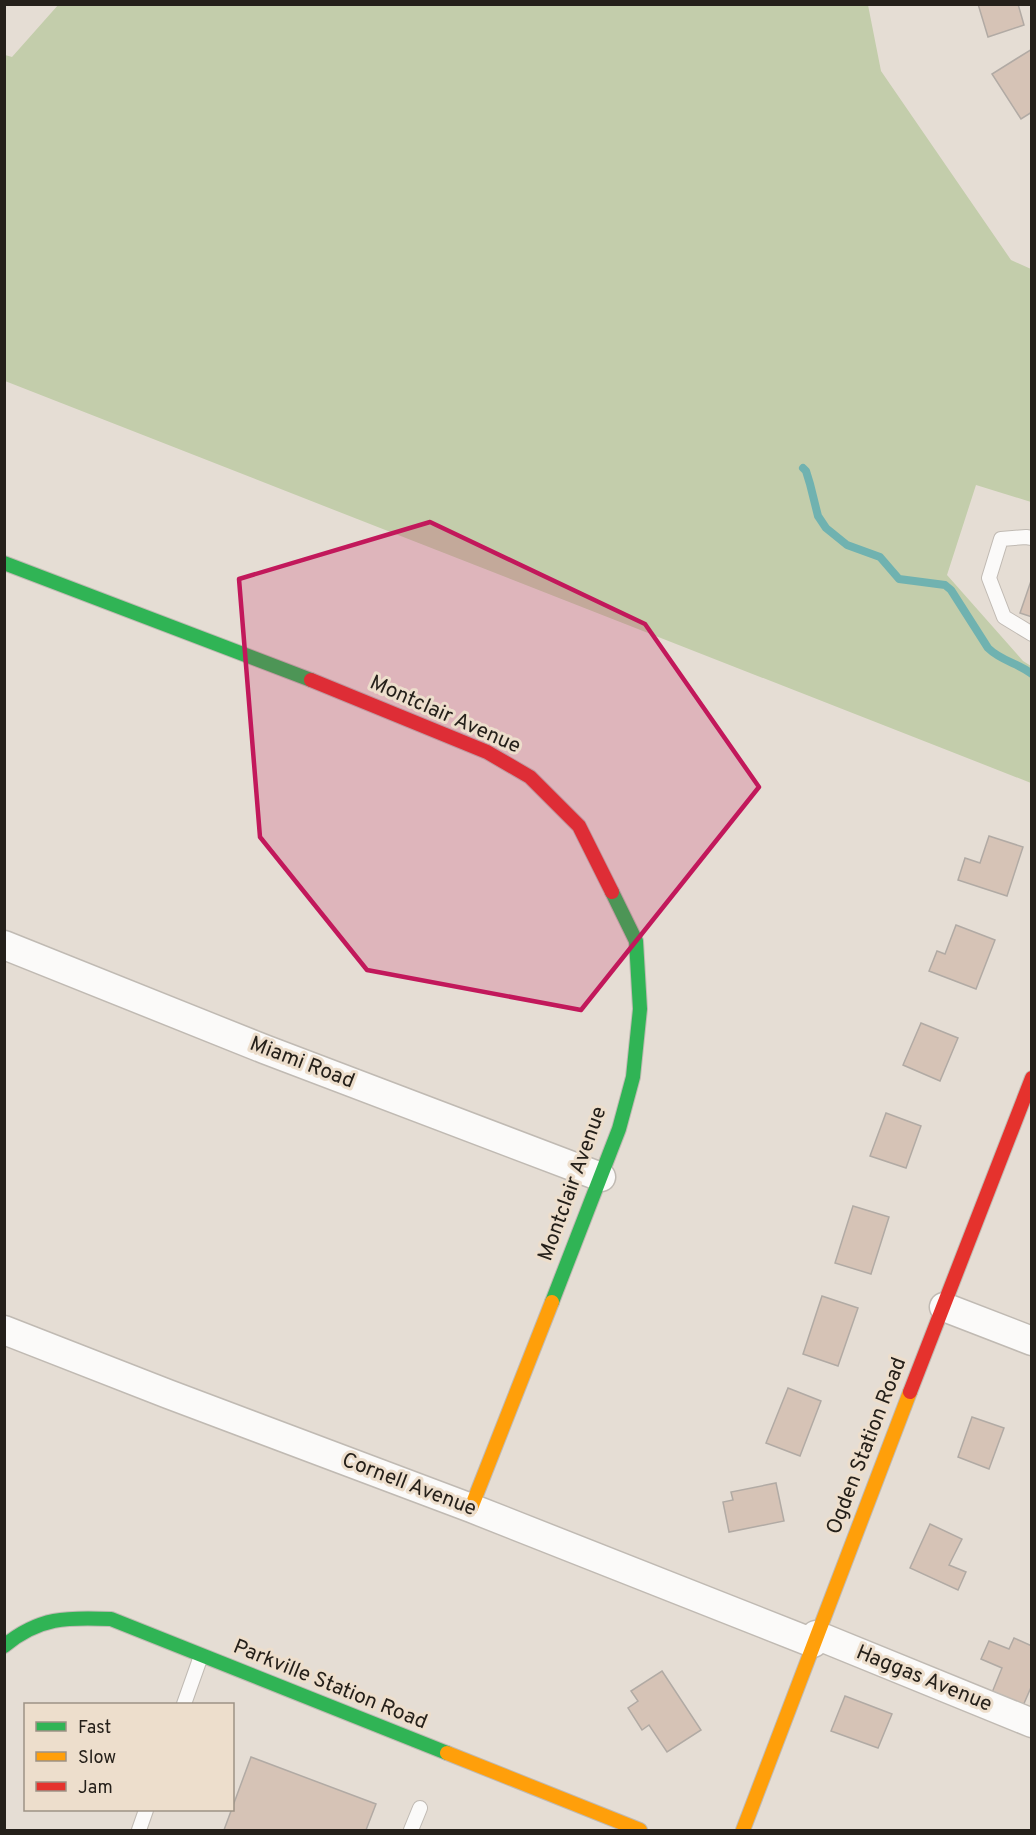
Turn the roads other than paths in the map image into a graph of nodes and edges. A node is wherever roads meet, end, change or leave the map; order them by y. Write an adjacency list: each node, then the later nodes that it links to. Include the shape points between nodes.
1 (1032, 538): 3 (lane, via 1001,539 989,578 1004,617)
2 (4, 563): 6 (street, Montclair Avenue, via 277,666 487,752 530,777 579,826 636,941 640,1009 633,1077)
3 (1032, 634)
4 (4, 945): 6 (street, Miami Road)
5 (1032, 1078): 7 (street, Ogden Station Road)
6 (601, 1177): 10 (street, Montclair Avenue)
7 (944, 1307): 9 (street); 11 (street, Ogden Station Road)
8 (4, 1330): 10 (street, Cornell Avenue)
9 (1032, 1341)
10 (471, 1508): 11 (street, Cornell Avenue)
11 (814, 1639): 15 (street, Haggas Avenue); 21 (street, Ogden Station Road)
12 (4, 1646): 13 (street, Parkville Station Road, via 19,1632 38,1623 72,1617 111,1619)
13 (201, 1656): 14 (lane); 20 (street, Parkville Station Road)
14 (183, 1703)
15 (1032, 1723)
16 (420, 1808): 19 (lane)
17 (145, 1811): 18 (lane)
18 (139, 1830)
19 (411, 1830)
20 (640, 1830)
21 (742, 1830)

